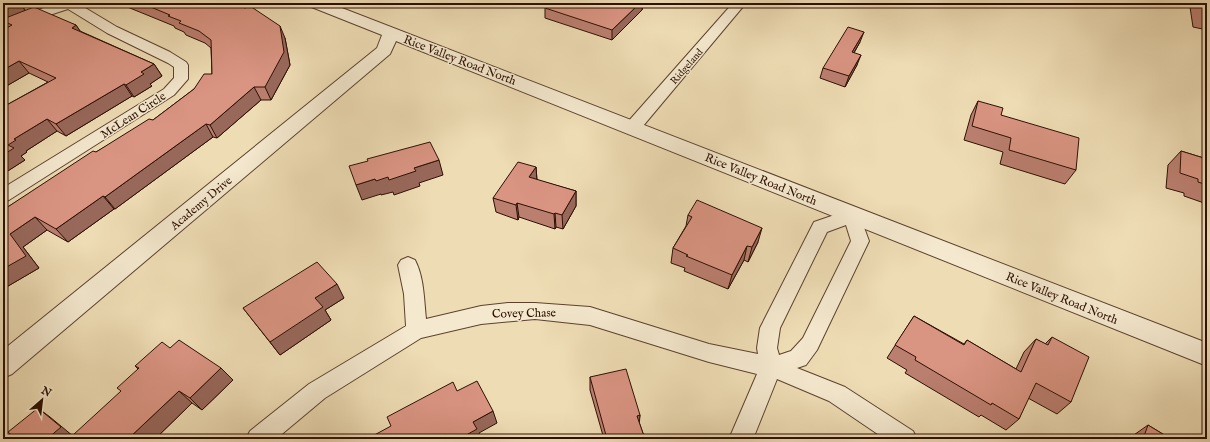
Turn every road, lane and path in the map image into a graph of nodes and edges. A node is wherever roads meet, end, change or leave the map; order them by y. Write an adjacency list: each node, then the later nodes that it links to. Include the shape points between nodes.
1 (71, 3): 4 (street, McLean Circle, via 26,18); 7 (street, McLean Circle, via 84,14 113,30 167,55 181,65 181,79 153,104)
2 (315, 3): 5 (street, Rice Valley Road North)
3 (740, 3): 6 (street, Ridgeland)
4 (3, 29)
5 (391, 33): 6 (street, Rice Valley Road North); 12 (street, Academy Drive, via 384,50)
6 (632, 128): 8 (street, Rice Valley Road North)
7 (3, 196)
8 (852, 216): 11 (street, Rice Valley Road North); 13 (street, via 820,227 770,328 767,348); 13 (street, via 860,241 810,344 798,358)
9 (408, 265): 10 (street, via 414,294)
10 (416, 330): 13 (street, Covey Chase, via 481,315 508,312 562,313 590,316 709,353); 14 (street, Covey Chase, via 317,391)
11 (1207, 355)
12 (3, 366)
13 (771, 367): 15 (street); 16 (street, Covey Chase, via 837,394)
14 (258, 439)
15 (741, 439)
16 (905, 439)

